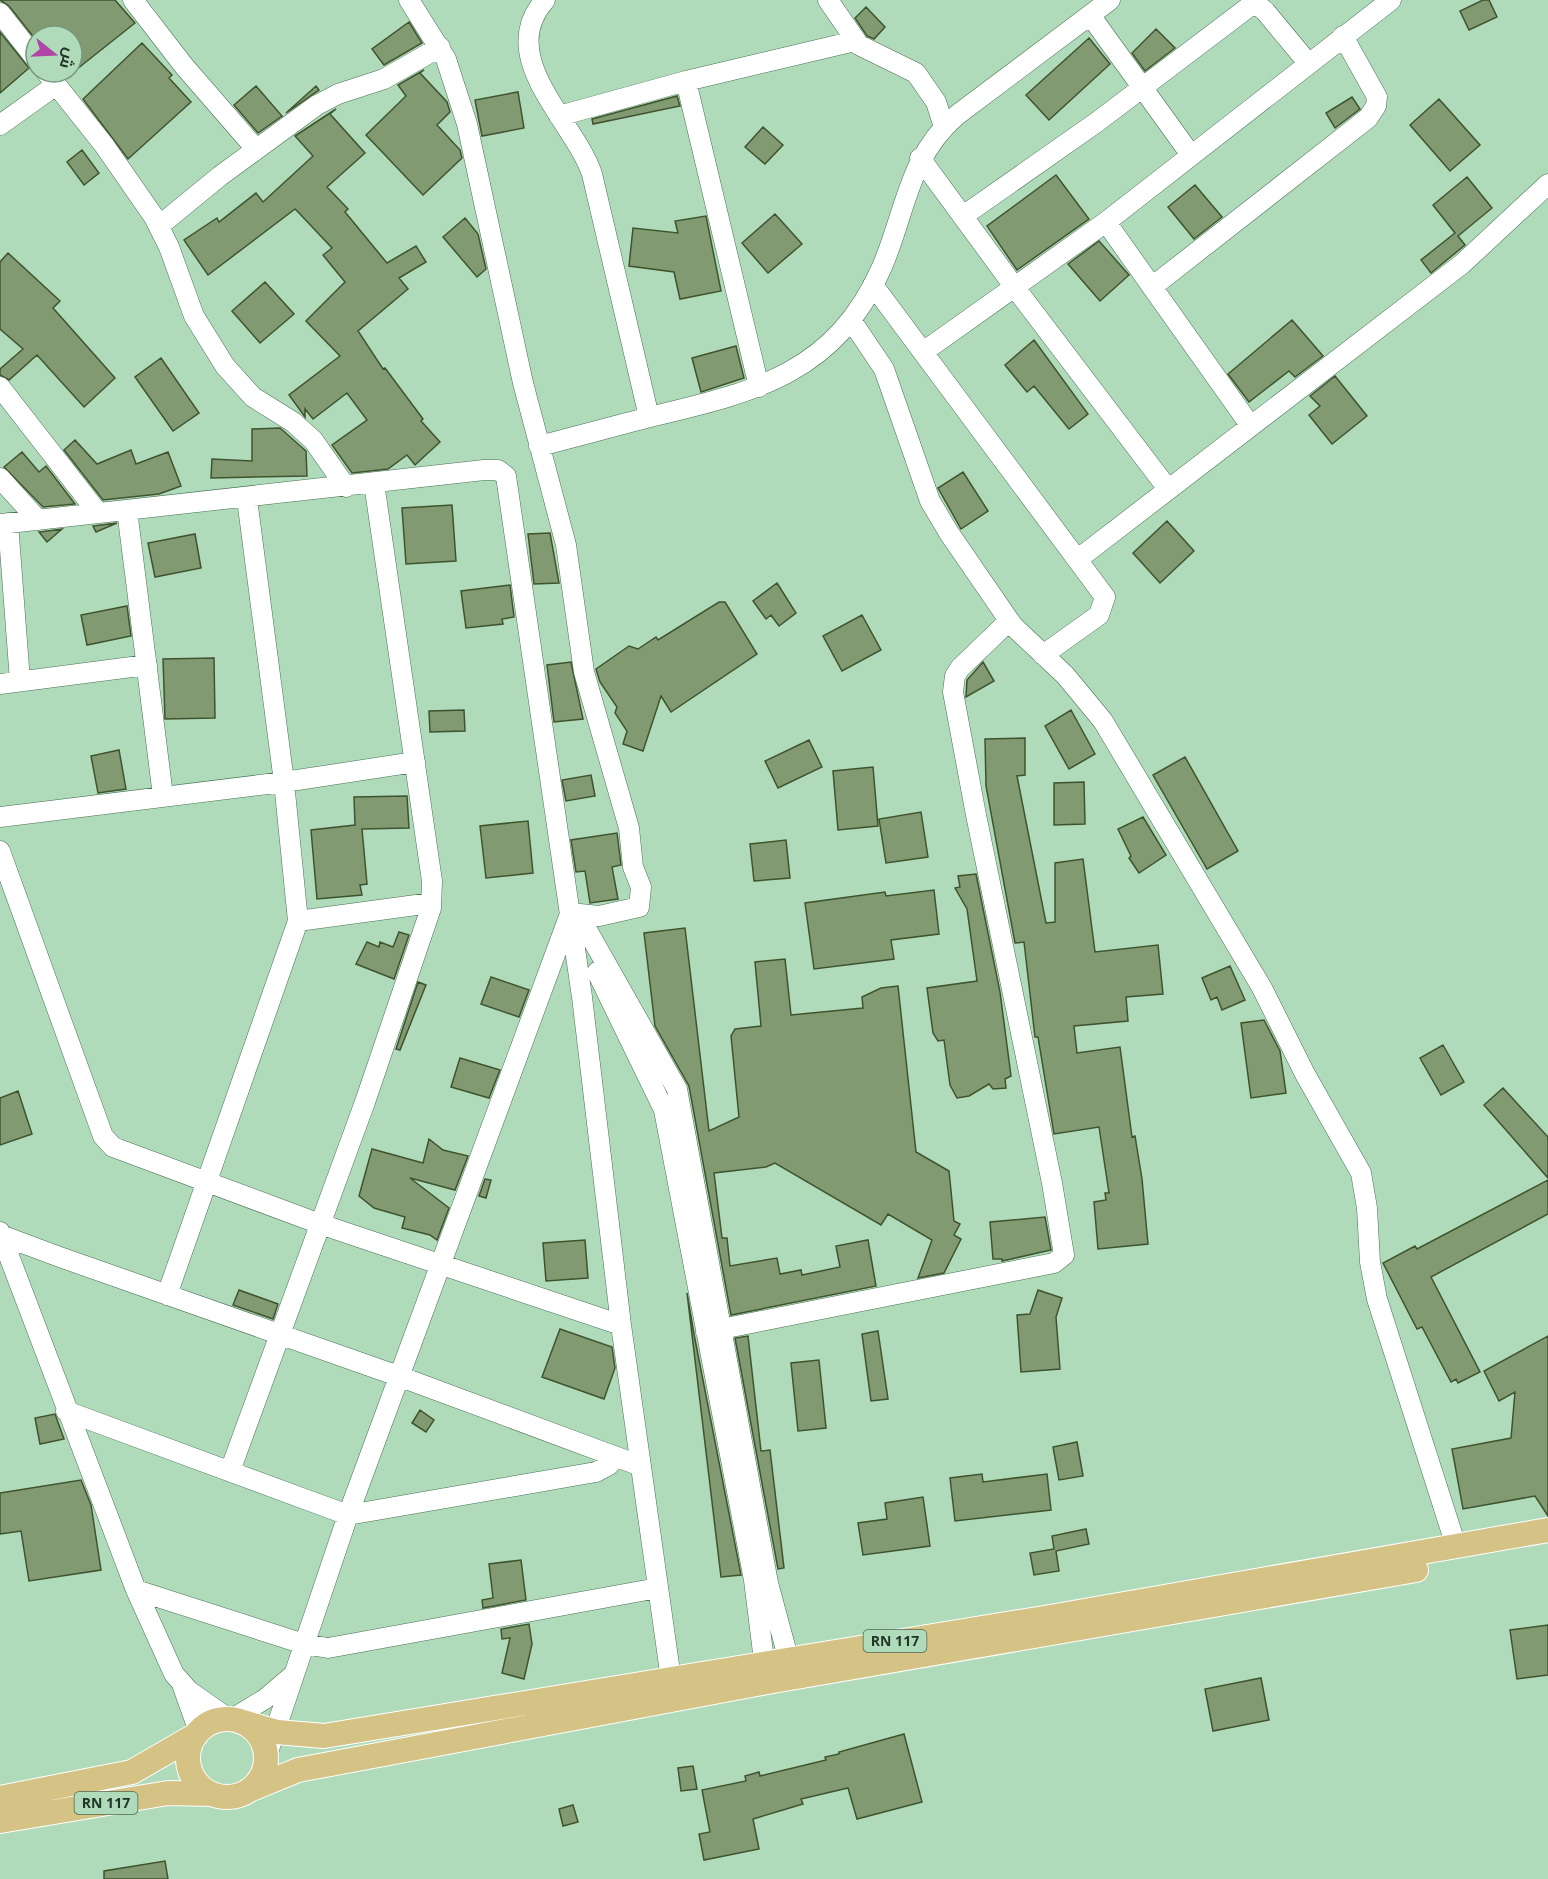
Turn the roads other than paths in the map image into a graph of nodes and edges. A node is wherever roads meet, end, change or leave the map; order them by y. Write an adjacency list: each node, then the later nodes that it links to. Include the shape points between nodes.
1 (133, 0): 21 (street)
2 (410, 0): 12 (street)
3 (545, 0): 18 (street, via 532,20 528,42 537,76)
4 (828, 0): 10 (street)
5 (1110, 0): 8 (street)
6 (1391, 0): 9 (street)
7 (0, 13): 11 (street)
8 (1090, 15): 17 (street); 20 (street)
9 (1343, 36): 13 (street); 29 (street, via 1377,98 1368,118)
10 (855, 41): 14 (street); 20 (street, via 916,73 936,102)
11 (24, 44)
12 (440, 47): 21 (street, via 384,79 328,99); 37 (street, via 467,124)
13 (1308, 63): 17 (street, via 1265,11 1250,6); 22 (street)
14 (686, 81): 18 (street); 33 (street)
15 (44, 84): 19 (street)
16 (56, 84): 27 (street, via 110,153)
17 (1142, 88): 22 (street); 25 (street)
18 (559, 116): 35 (street, via 592,174)
19 (0, 125)
20 (944, 127): 23 (street)
21 (256, 149): 27 (street)
22 (1191, 155): 26 (street)
23 (920, 158): 25 (street); 28 (street)
24 (1548, 184): 36 (street, via 1462,264)
25 (963, 216): 30 (street)
26 (1106, 222): 29 (street); 30 (street)
27 (159, 226): 40 (street, via 194,316 225,366 253,397 308,435)
28 (873, 285): 31 (street); 32 (street)
29 (1152, 287): 36 (street)
30 (1016, 289): 32 (street); 41 (street)
31 (851, 320): 33 (street, via 812,359); 49 (street, via 884,369 935,511)
32 (923, 352): 47 (street)
33 (759, 387): 35 (street)
34 (3, 396): 44 (street)
35 (649, 417): 37 (street)
36 (1250, 425): 41 (street)
37 (539, 446): 60 (street, via 570,564 585,672 626,810 633,867 641,887 639,907 598,916)
38 (0, 478): 45 (street)
39 (374, 483): 40 (street); 54 (street); 60 (street, via 492,470 506,476)
40 (346, 487): 42 (street)
41 (1168, 489): 47 (street)
42 (248, 499): 43 (street); 55 (street)
43 (128, 510): 44 (street); 51 (street)
44 (98, 513): 45 (street)
45 (38, 520): 46 (street)
46 (4, 524): 48 (street)
47 (1078, 560): 50 (street, via 1103,594 1104,604 1092,621)
48 (7, 610): 52 (street)
49 (1010, 621): 50 (street); 68 (street, via 960,668 953,692 1064,1255 1053,1263)
50 (1043, 655): 77 (street, via 1082,693 1103,721 1262,988 1357,1166 1364,1183 1377,1299)
51 (147, 664): 52 (street); 56 (street)
52 (20, 681): 53 (street)
53 (0, 684)
54 (415, 762): 55 (street); 59 (street, via 432,881)
55 (284, 782): 56 (street); 61 (street)
56 (163, 796): 57 (street)
57 (0, 817)
58 (0, 851): 62 (street, via 103,1136 119,1151)
59 (431, 903): 61 (street); 63 (street, via 427,927)
60 (570, 915): 65 (street); 67 (street); 68 (street, via 581,922 677,1089 672,1109)
61 (298, 921): 62 (street)
62 (208, 1182): 63 (street); 66 (street)
63 (320, 1224): 65 (street); 69 (street)
64 (1, 1233): 66 (street); 71 (street)
65 (442, 1266): 67 (street); 70 (street)
66 (167, 1295): 69 (street)
67 (621, 1325): 73 (street)
68 (713, 1330): 82 (street, via 744,1443 768,1583); 83 (street)
69 (279, 1333): 70 (street); 74 (street)
70 (401, 1377): 72 (street); 75 (street)
71 (66, 1411): 74 (street); 80 (street)
72 (615, 1457): 73 (street); 75 (street, via 596,1472)
73 (641, 1466): 79 (street)
74 (230, 1471): 75 (street)
75 (348, 1515): 81 (street)
76 (1548, 1530): 77 (main road, RN 117)
77 (1456, 1546): 82 (main road, RN 117, via 1061,1615)
78 (1548, 1547): 82 (main road, RN 117)
79 (658, 1588): 81 (street, via 338,1647); 85 (street)
80 (136, 1590): 81 (street); 86 (street, via 162,1652)
81 (304, 1644): 84 (street)
82 (791, 1668): 83 (main road, RN 117)
83 (765, 1672): 85 (main road, RN 117); 91 (main road, RN 117, via 298,1770)
84 (292, 1676): 87 (street); 88 (street)
85 (671, 1679): 88 (main road, RN 117, via 324,1736)
86 (182, 1684): 87 (street); 89 (street)
87 (235, 1720): 88 (main road, RN 117); 89 (main road, via 213,1722); 90 (main road, via 259,1735)
88 (277, 1732): 90 (street)
89 (197, 1734): 92 (main road, via 190,1748 189,1766 198,1783); 93 (main road, RN 117, via 132,1772)
90 (266, 1758): 91 (main road, via 263,1774)
91 (249, 1790): 92 (main road, via 232,1797)
92 (212, 1794): 94 (main road, RN 117, via 168,1793)
93 (0, 1798)
94 (0, 1821)

